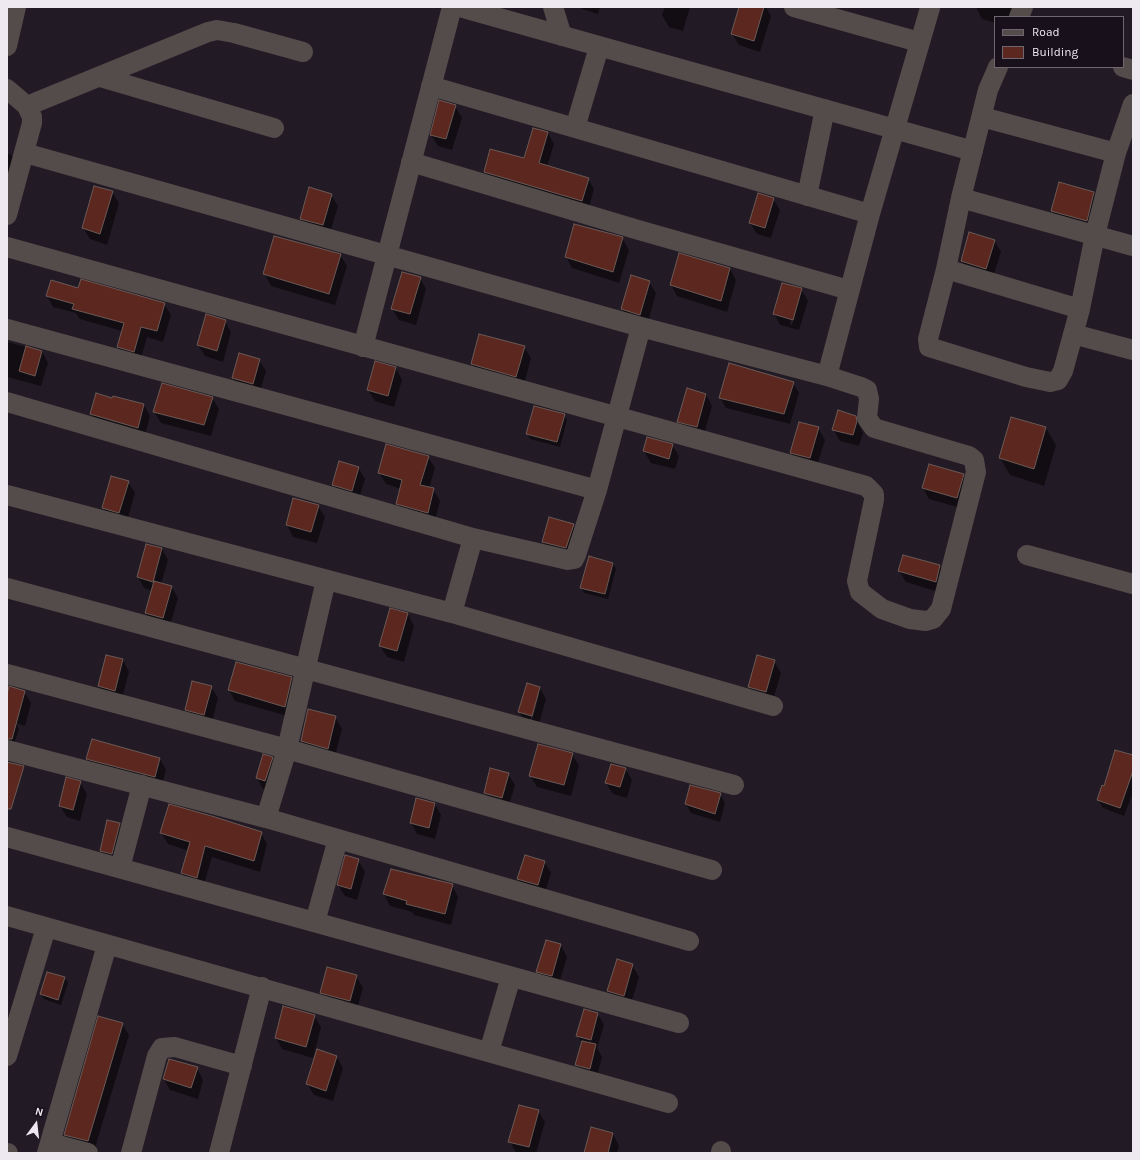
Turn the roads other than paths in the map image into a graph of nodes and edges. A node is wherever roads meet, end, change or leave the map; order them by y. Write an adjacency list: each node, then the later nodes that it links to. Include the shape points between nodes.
1 (16, 7): 9 (street)
2 (452, 7): 14 (street)
3 (460, 7): 7 (street)
4 (553, 7): 7 (street)
5 (794, 7): 8 (street)
6 (930, 8): 8 (street)
7 (562, 36): 10 (street)
8 (919, 42): 22 (street)
9 (7, 46)
10 (599, 47): 18 (street); 21 (street)
11 (302, 52): 13 (street, via 217,30)
12 (998, 68): 19 (street, via 988,90)
13 (100, 77): 17 (street); 20 (street)
14 (431, 86): 21 (street); 26 (street)
15 (7, 90): 17 (street)
16 (1133, 104): 25 (street)
17 (27, 106): 24 (street, via 32,123)
18 (825, 109): 22 (street); 27 (street)
19 (982, 117): 23 (street); 25 (street)
20 (274, 128)
21 (575, 128): 27 (street)
22 (894, 128): 23 (street); 29 (street)
23 (972, 151): 28 (street)
24 (25, 153): 30 (street); 34 (street)
25 (1116, 153): 31 (street)
26 (410, 162): 34 (street); 36 (street)
27 (807, 196): 29 (street)
28 (961, 198): 31 (street); 35 (street)
29 (870, 214): 36 (street)
30 (7, 215)
31 (1095, 235): 32 (street); 37 (street)
32 (1133, 246)
33 (7, 248): 41 (street)
34 (387, 255): 38 (street); 41 (street)
35 (946, 269): 37 (street); 40 (street, via 929,331 929,347 1050,382 1058,380)
36 (849, 290): 43 (street)
37 (1080, 309): 40 (street)
38 (641, 327): 43 (street); 45 (street)
39 (7, 329): 46 (street)
40 (1073, 334): 42 (street)
41 (363, 347): 45 (street)
42 (1133, 350)
43 (827, 376): 45 (street, via 867,390 867,418 874,428 969,456 974,460 976,472 948,586 941,609 933,618 926,621 910,619 882,609 860,592 857,581 874,500 874,494 866,486)
44 (7, 402): 48 (street)
45 (617, 416): 46 (street)
46 (597, 490): 48 (street, via 574,559 568,560)
47 (7, 495): 50 (street)
48 (473, 538): 53 (street)
49 (1027, 555): 51 (street)
50 (326, 580): 53 (street); 54 (street)
51 (1133, 584)
52 (7, 588): 54 (street)
53 (452, 613): 56 (street)
54 (305, 667): 57 (street); 60 (street)
55 (7, 674): 57 (street)
56 (773, 706)
57 (287, 749): 61 (street); 65 (street)
58 (8, 753): 59 (street)
59 (142, 785): 61 (street); 64 (street)
60 (734, 785)
61 (266, 818): 63 (street)
62 (7, 837): 64 (street)
63 (338, 839): 67 (street); 69 (street)
64 (120, 868): 67 (street)
65 (712, 870)
66 (7, 916): 68 (street)
67 (315, 922): 71 (street)
68 (46, 928): 70 (street); 74 (street)
69 (689, 941)
70 (107, 945): 72 (street); 78 (street)
71 (511, 977): 73 (street); 75 (street)
72 (262, 987): 75 (street); 76 (street)
73 (679, 1023)
74 (8, 1051)
75 (489, 1052): 77 (street)
76 (242, 1066): 80 (street, via 175,1047 162,1048 157,1056); 81 (street)
77 (668, 1103)
78 (49, 1148): 79 (street)
79 (88, 1153)
80 (132, 1153)
81 (219, 1153)

